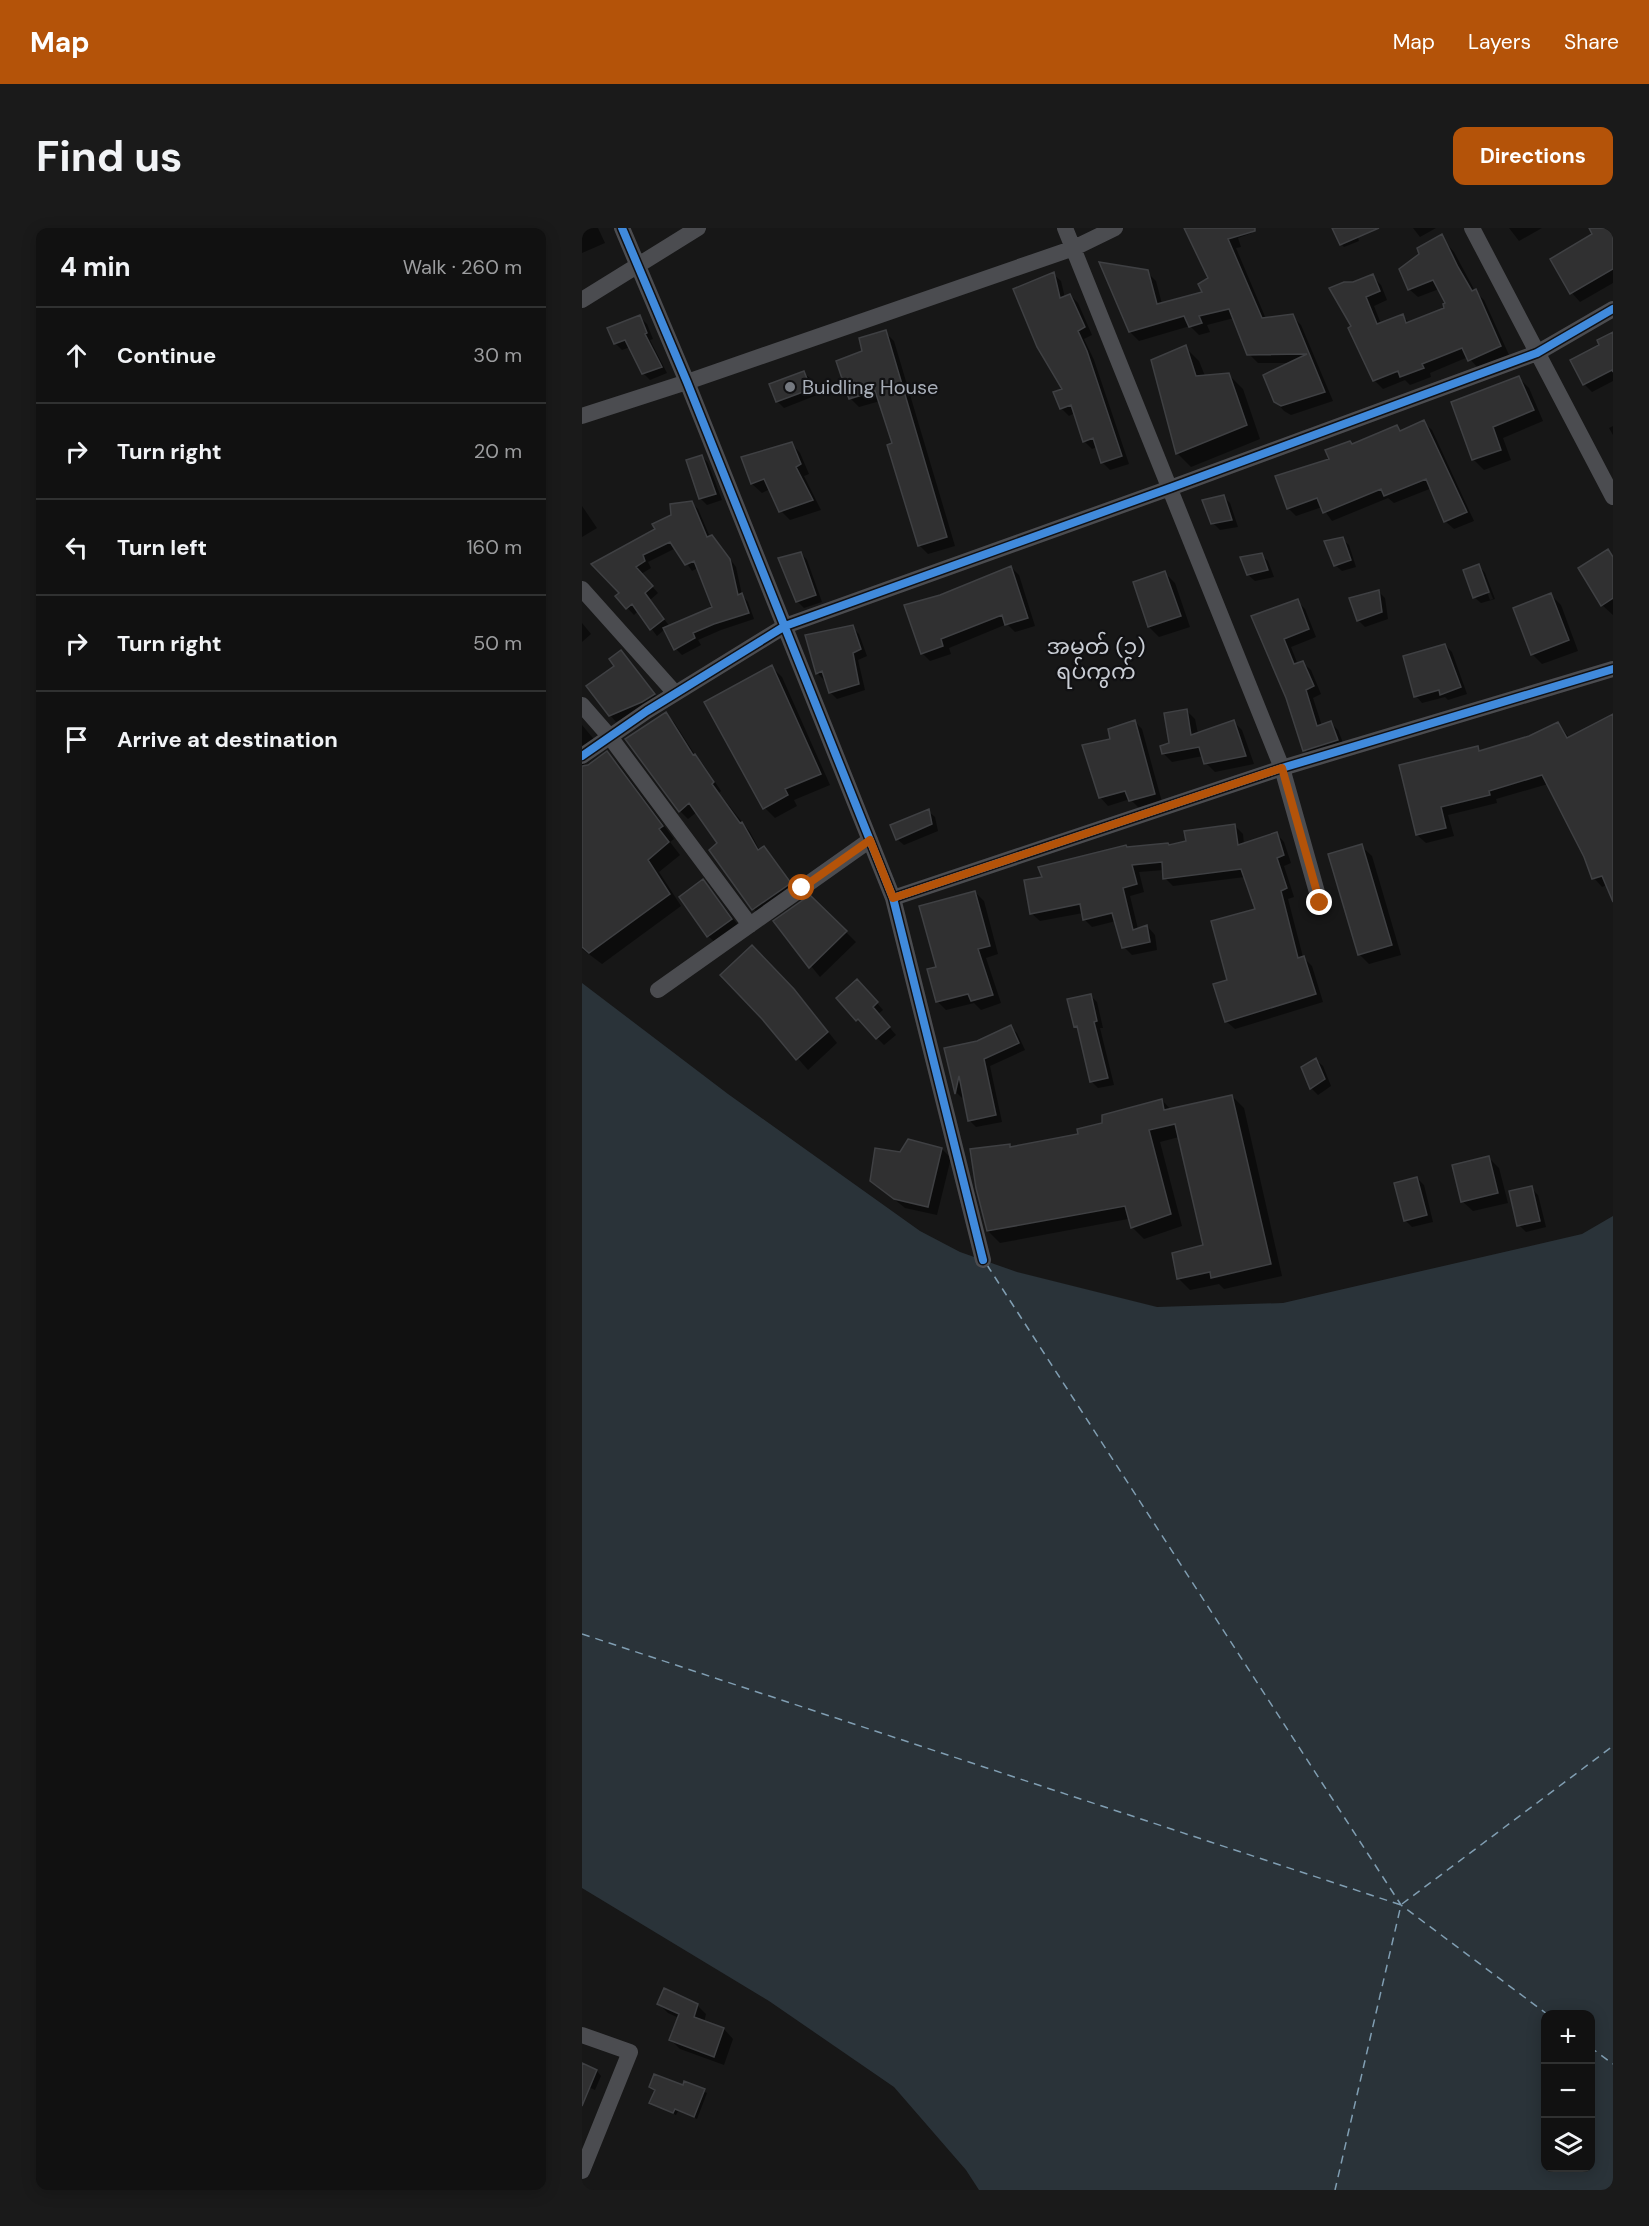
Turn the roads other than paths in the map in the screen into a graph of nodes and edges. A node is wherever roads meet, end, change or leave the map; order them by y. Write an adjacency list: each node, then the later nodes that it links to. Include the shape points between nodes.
1 (621, 228): 7 (street)
2 (698, 228): 7 (street)
3 (1065, 228): 6 (street)
4 (1115, 228): 6 (street)
5 (1472, 228): 10 (street)
6 (1074, 248): 11 (street); 13 (street)
7 (638, 266): 8 (street); 11 (street)
8 (582, 300)
9 (1613, 309): 10 (street)
10 (1538, 353): 13 (street); 14 (street)
11 (687, 382): 12 (street); 16 (street)
12 (582, 416)
13 (1170, 488): 16 (street); 22 (street)
14 (1613, 497)
15 (582, 589): 18 (street)
16 (784, 626): 18 (street); 23 (street)
17 (1613, 669): 22 (street)
18 (675, 693): 20 (street)
19 (582, 705): 20 (street)
20 (610, 736): 21 (street); 26 (street)
21 (582, 756)
22 (1282, 768): 24 (street); 25 (street)
23 (870, 840): 24 (street); 26 (street)
24 (893, 898): 28 (street)
25 (1320, 903)
26 (750, 925): 27 (street)
27 (658, 990)
28 (983, 1260)
29 (582, 2036): 30 (street, via 630,2052)
30 (582, 2171)

